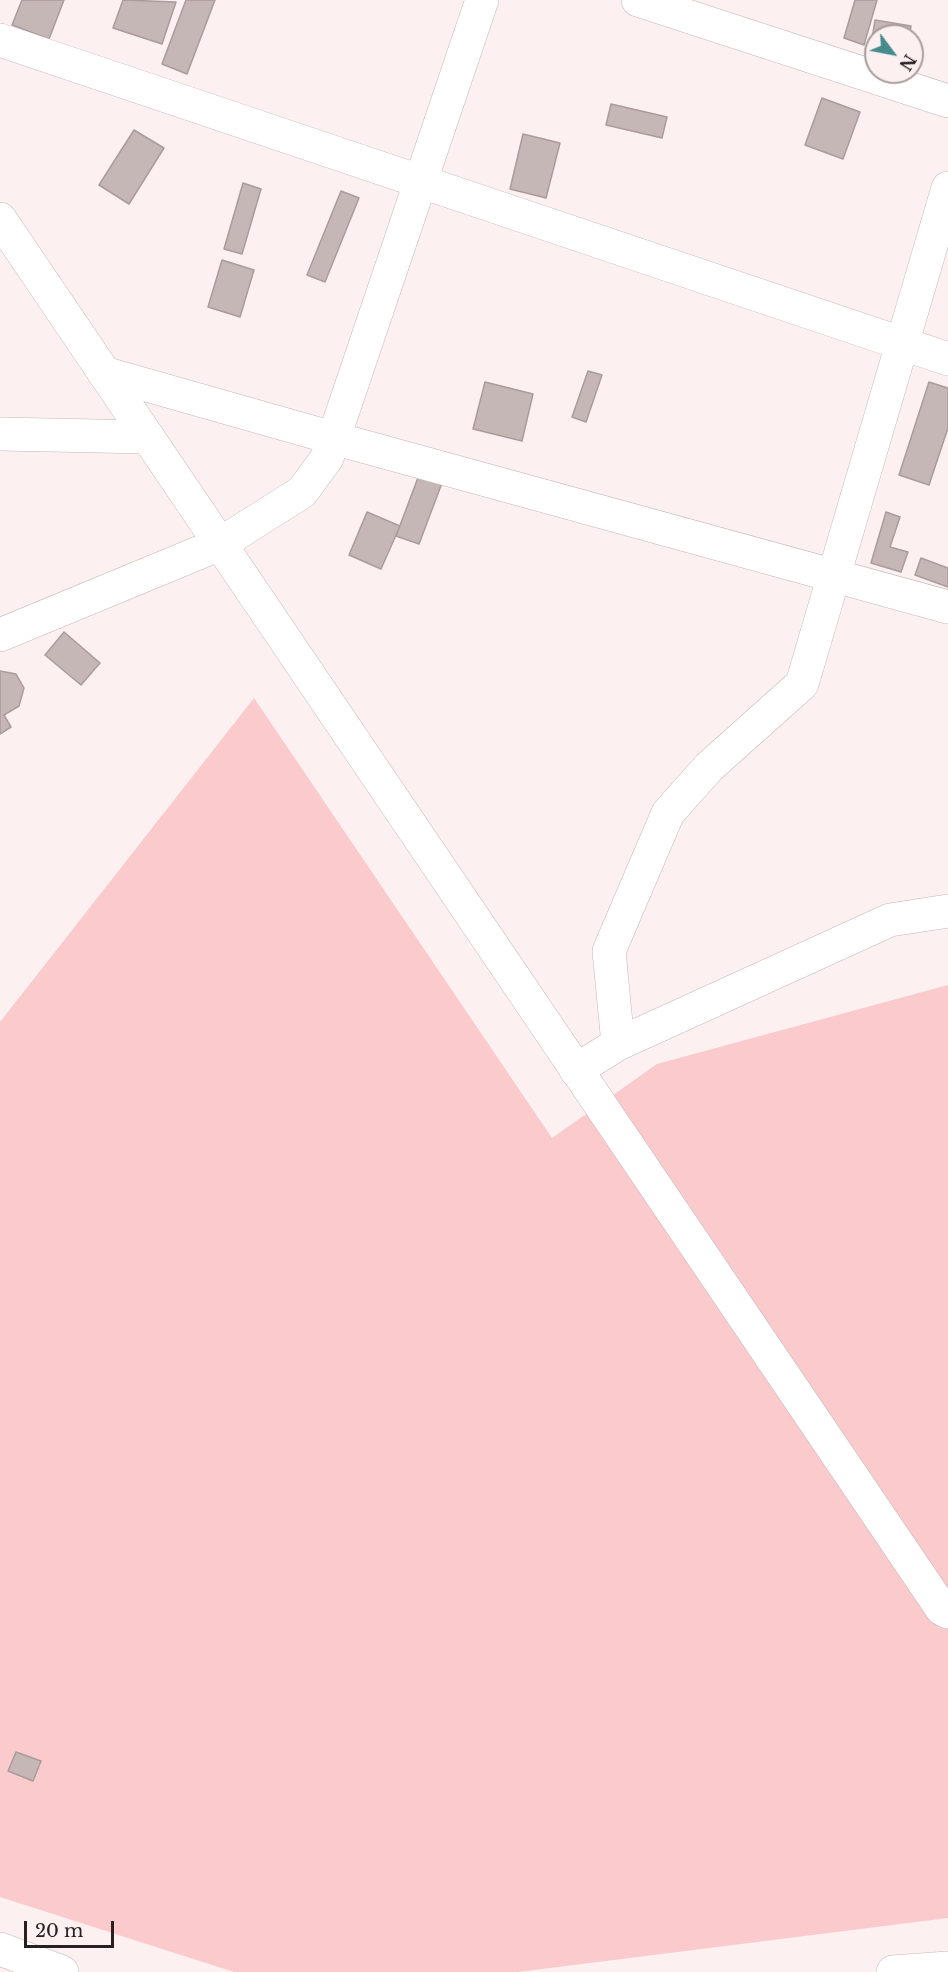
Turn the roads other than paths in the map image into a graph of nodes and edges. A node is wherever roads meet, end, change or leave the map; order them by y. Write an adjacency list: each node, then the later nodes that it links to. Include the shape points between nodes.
1 (482, 0): 5 (street)
2 (638, 0): 4 (street)
3 (0, 40): 5 (street)
4 (948, 100)
5 (420, 182): 8 (street); 13 (street)
6 (948, 188): 8 (street)
7 (0, 219): 10 (street)
8 (901, 344): 9 (street); 15 (street)
9 (948, 359)
10 (104, 373): 12 (street); 13 (street)
11 (0, 434): 12 (street)
12 (148, 437): 14 (street)
13 (333, 438): 14 (street, via 327,458 302,492); 15 (street)
14 (220, 544): 17 (street); 20 (street)
15 (834, 575): 16 (street); 19 (street, via 802,684 709,767 668,813 609,951)
16 (948, 607)
17 (0, 635)
18 (948, 911): 19 (street, via 890,920)
19 (618, 1044): 20 (street)
20 (576, 1070): 21 (street)
21 (946, 1613)
22 (0, 1949): 24 (street)
23 (948, 1968): 25 (street)
24 (62, 1972)
25 (893, 1972)

